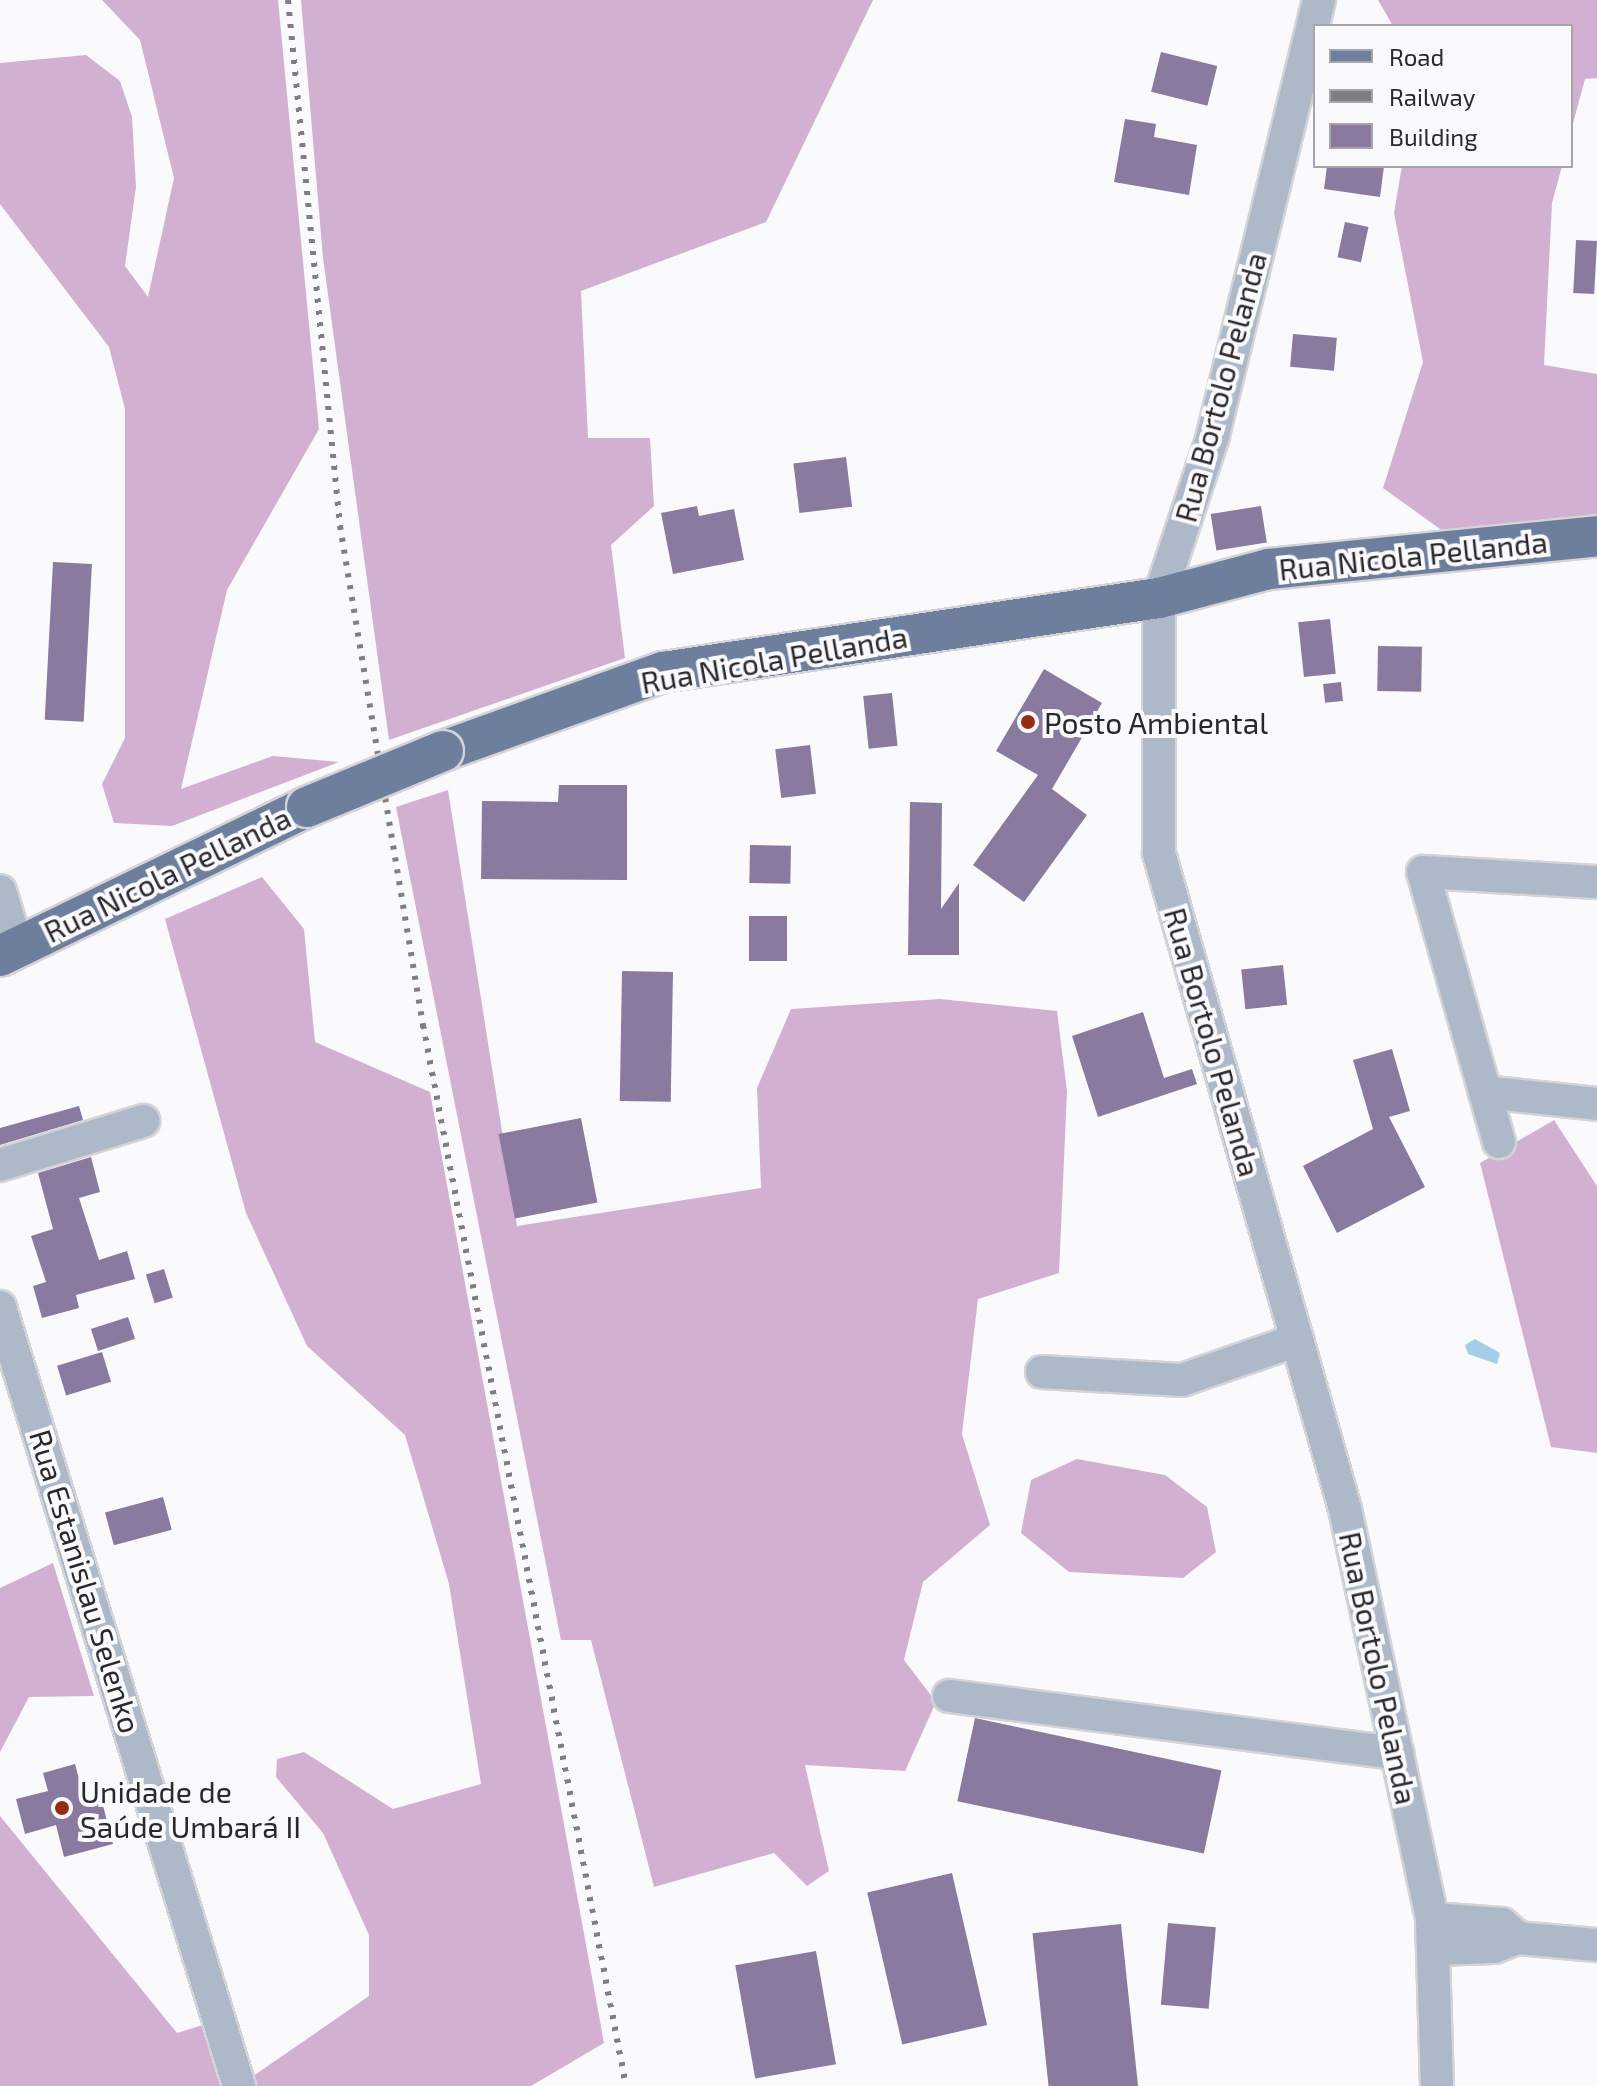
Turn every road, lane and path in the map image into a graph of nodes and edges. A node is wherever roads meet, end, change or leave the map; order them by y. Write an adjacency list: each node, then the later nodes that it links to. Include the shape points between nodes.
1 (1319, 0): 2 (street, Rua Bortolo Pelanda)
2 (1313, 24)
3 (1313, 25): 5 (street, Rua Bortolo Pelanda, via 1213,436)
4 (1597, 536): 5 (main road, Rua Nicola Pellanda, via 1269,569)
5 (1159, 598): 8 (main road, Rua Nicola Pellanda, bridge, via 663,672 443,751 307,807); 15 (street, Rua Bortolo Pelanda, via 1159,853)
6 (1597, 882): 9 (street, via 1423,872)
7 (0, 891): 8 (street)
8 (8, 951)
9 (1485, 1092): 10 (street); 12 (street)
10 (1597, 1104)
11 (143, 1121): 13 (street)
12 (1499, 1142)
13 (0, 1165)
14 (0, 1307): 21 (street, Rua Estanislau Selenko)
15 (1297, 1340): 16 (street, via 1182,1380); 18 (street, Rua Bortolo Pelanda, via 1345,1509)
16 (1042, 1372)
17 (949, 1696): 18 (street)
18 (1397, 1753): 19 (street, Rua Bortolo Pelanda)
19 (1434, 1934): 20 (street, via 1494,1947 1518,1938); 22 (street, Rua Bortolo Pelanda)
20 (1597, 1945)
21 (239, 2086)
22 (1437, 2086)

